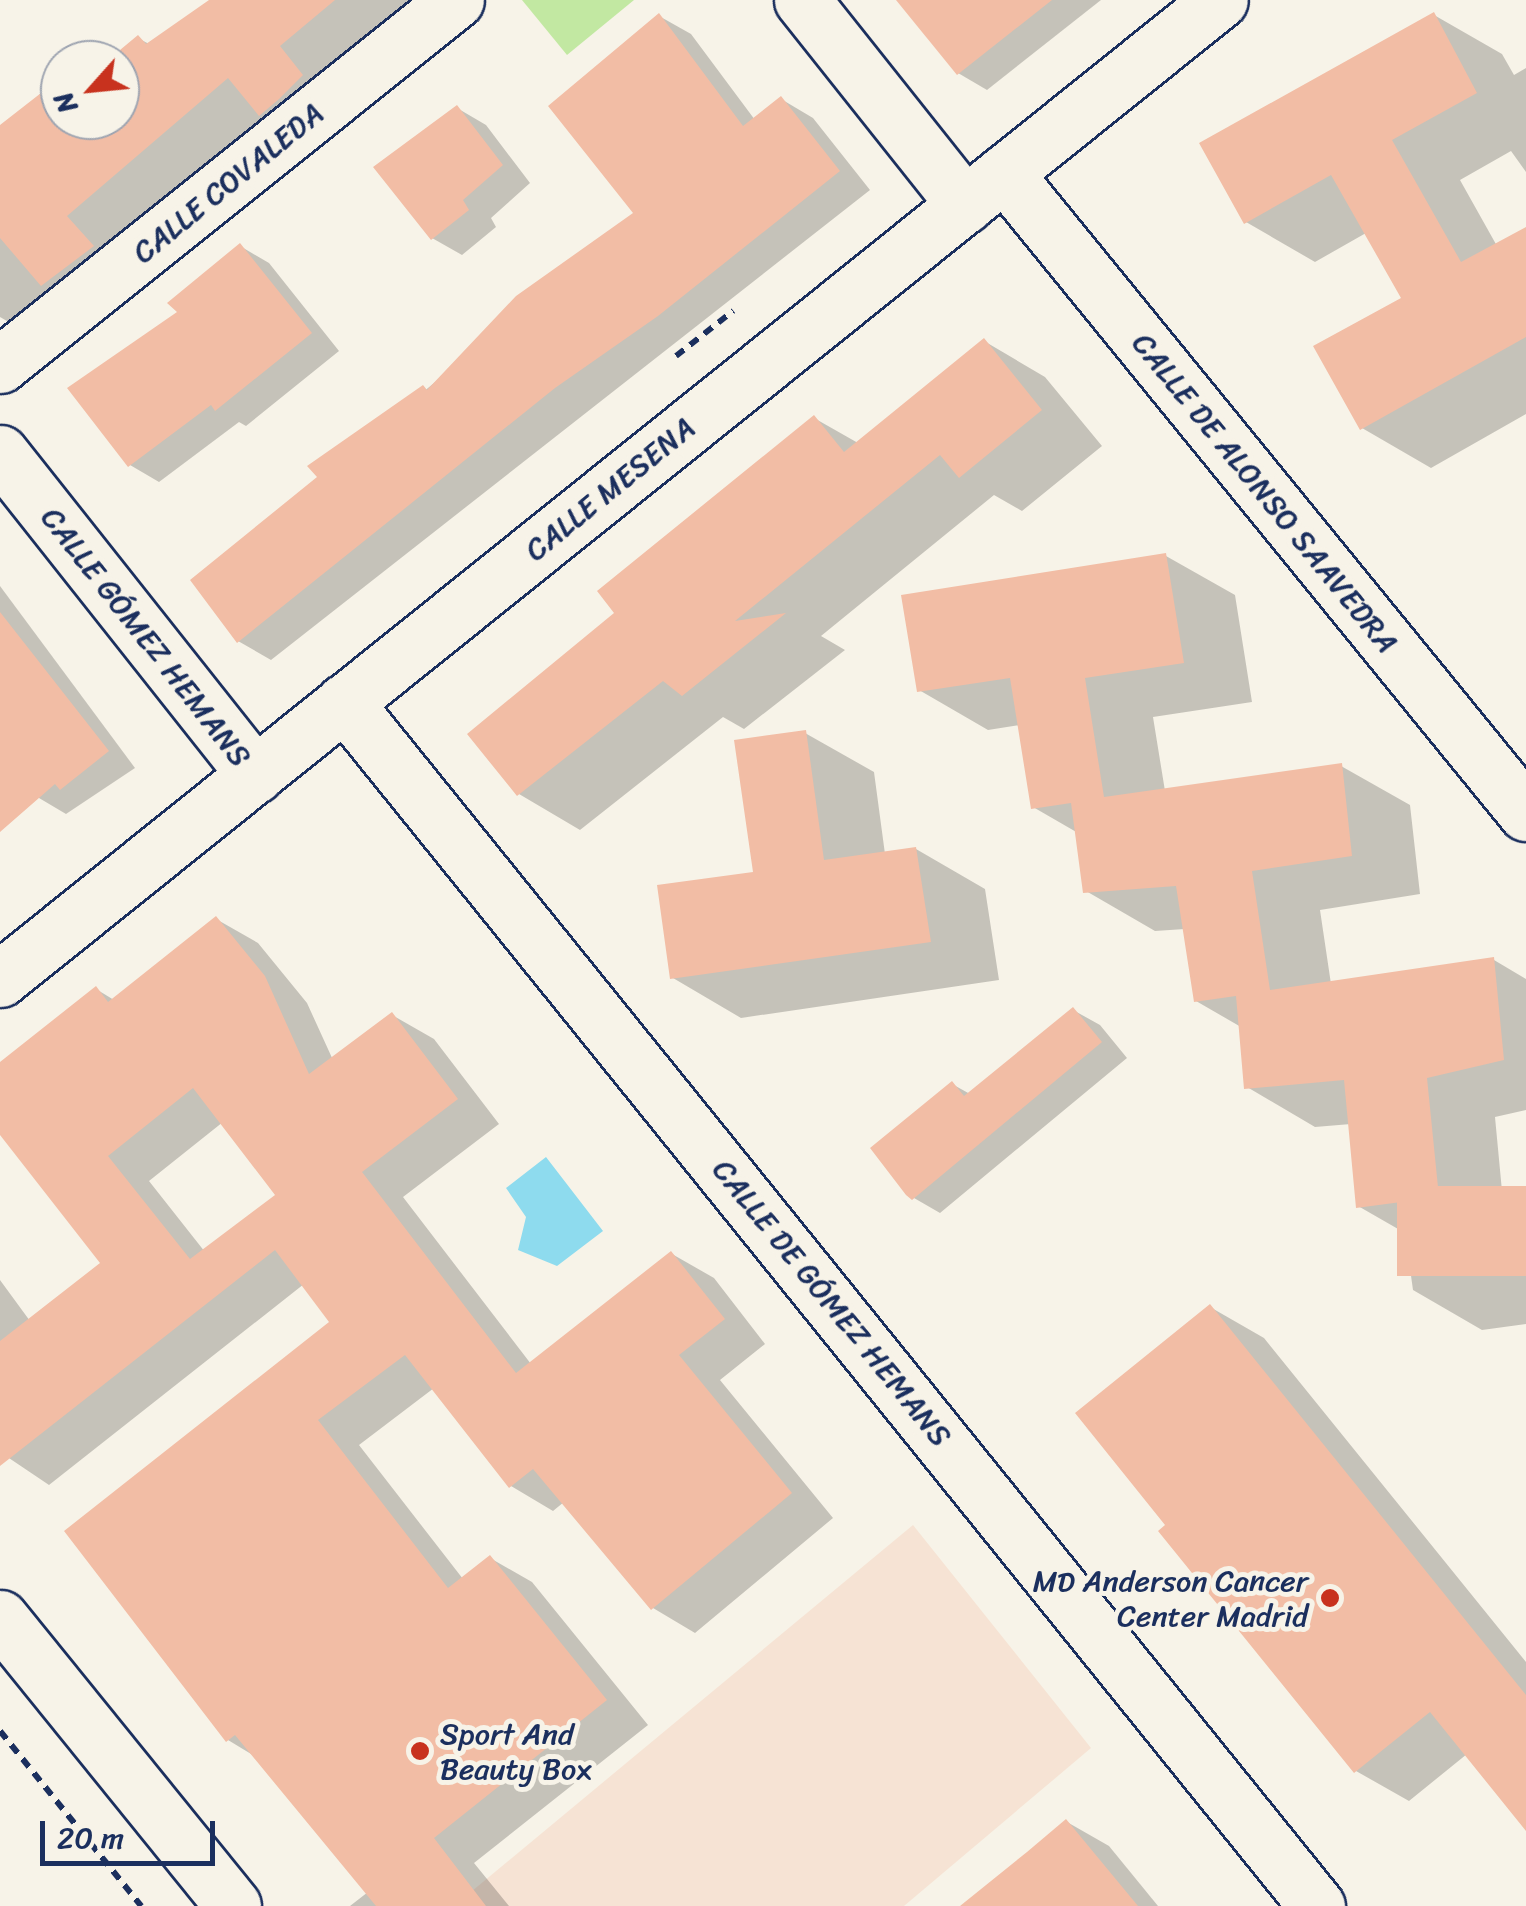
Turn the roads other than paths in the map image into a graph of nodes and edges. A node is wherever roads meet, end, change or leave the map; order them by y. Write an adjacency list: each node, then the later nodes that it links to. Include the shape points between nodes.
1 (456, 0): 5 (street, CALLE COVALEDA)
2 (802, 0): 4 (street, CALLE DE ALONSO SAAVEDRA)
3 (1220, 0): 4 (street, CALLE MESENA)
4 (985, 189): 7 (street, CALLE MESENA); 9 (street, CALLE DE ALONSO SAAVEDRA)
5 (0, 365)
6 (0, 452): 8 (street, CALLE GÓMEZ HEMANS)
7 (344, 702): 8 (street, CALLE MESENA); 13 (street, CALLE DE GÓMEZ HEMANS)
8 (255, 775): 10 (street, CALLE MESENA)
9 (1526, 813)
10 (0, 979)
11 (0, 1618): 12 (street)
12 (233, 1906)
13 (1318, 1906)

